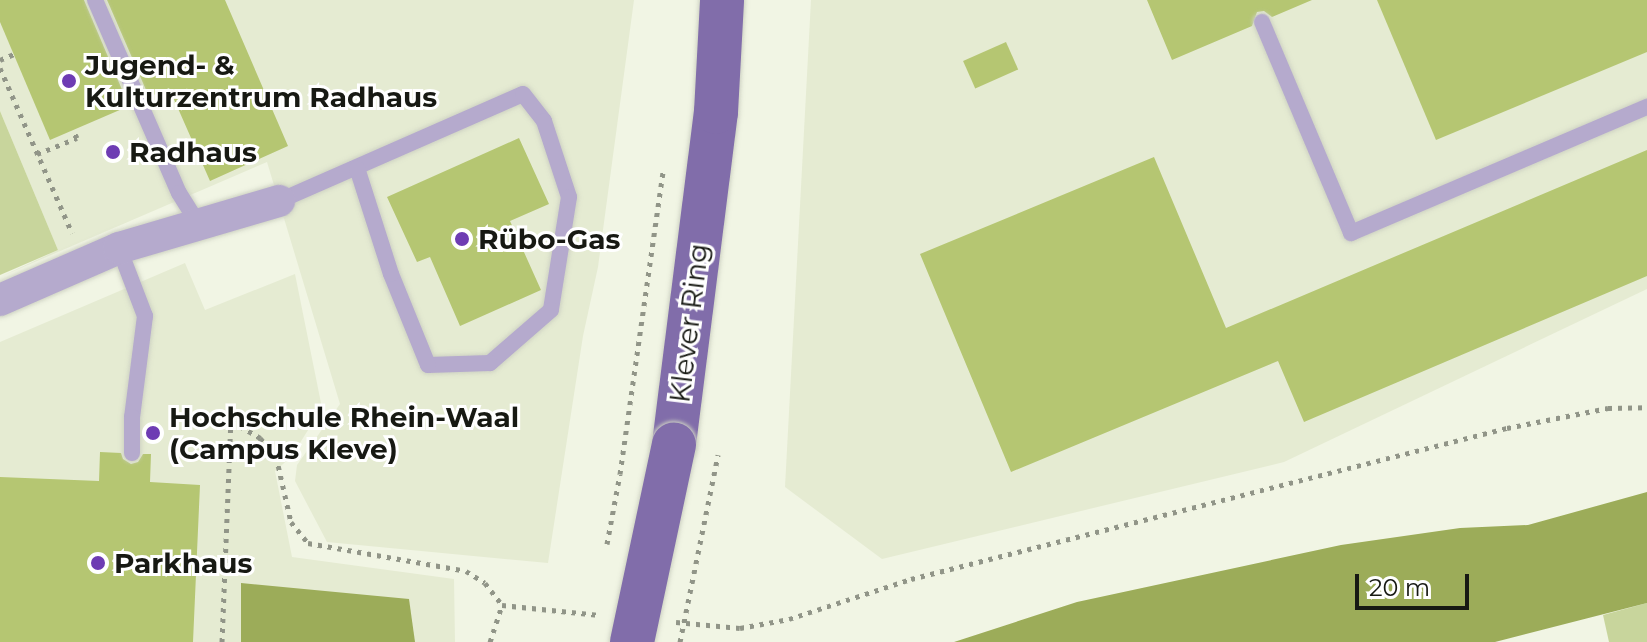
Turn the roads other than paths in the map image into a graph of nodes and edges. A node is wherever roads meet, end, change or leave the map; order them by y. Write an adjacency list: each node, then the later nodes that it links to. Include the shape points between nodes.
1 (95, 0): 7 (lane, via 179,193)
2 (722, 0): 11 (main road, Klever Ring, bridge, via 716,112 674,444)
3 (1262, 22): 4 (lane, via 1351,233)
4 (1647, 107)
5 (357, 168): 5 (lane, via 523,94 544,121 569,197 551,310 490,363 428,365); 6 (lane)
6 (279, 201): 7 (street)
7 (197, 222): 8 (street)
8 (119, 248): 9 (street); 10 (lane, via 145,316)
9 (0, 300)
10 (132, 453)
11 (636, 626)

